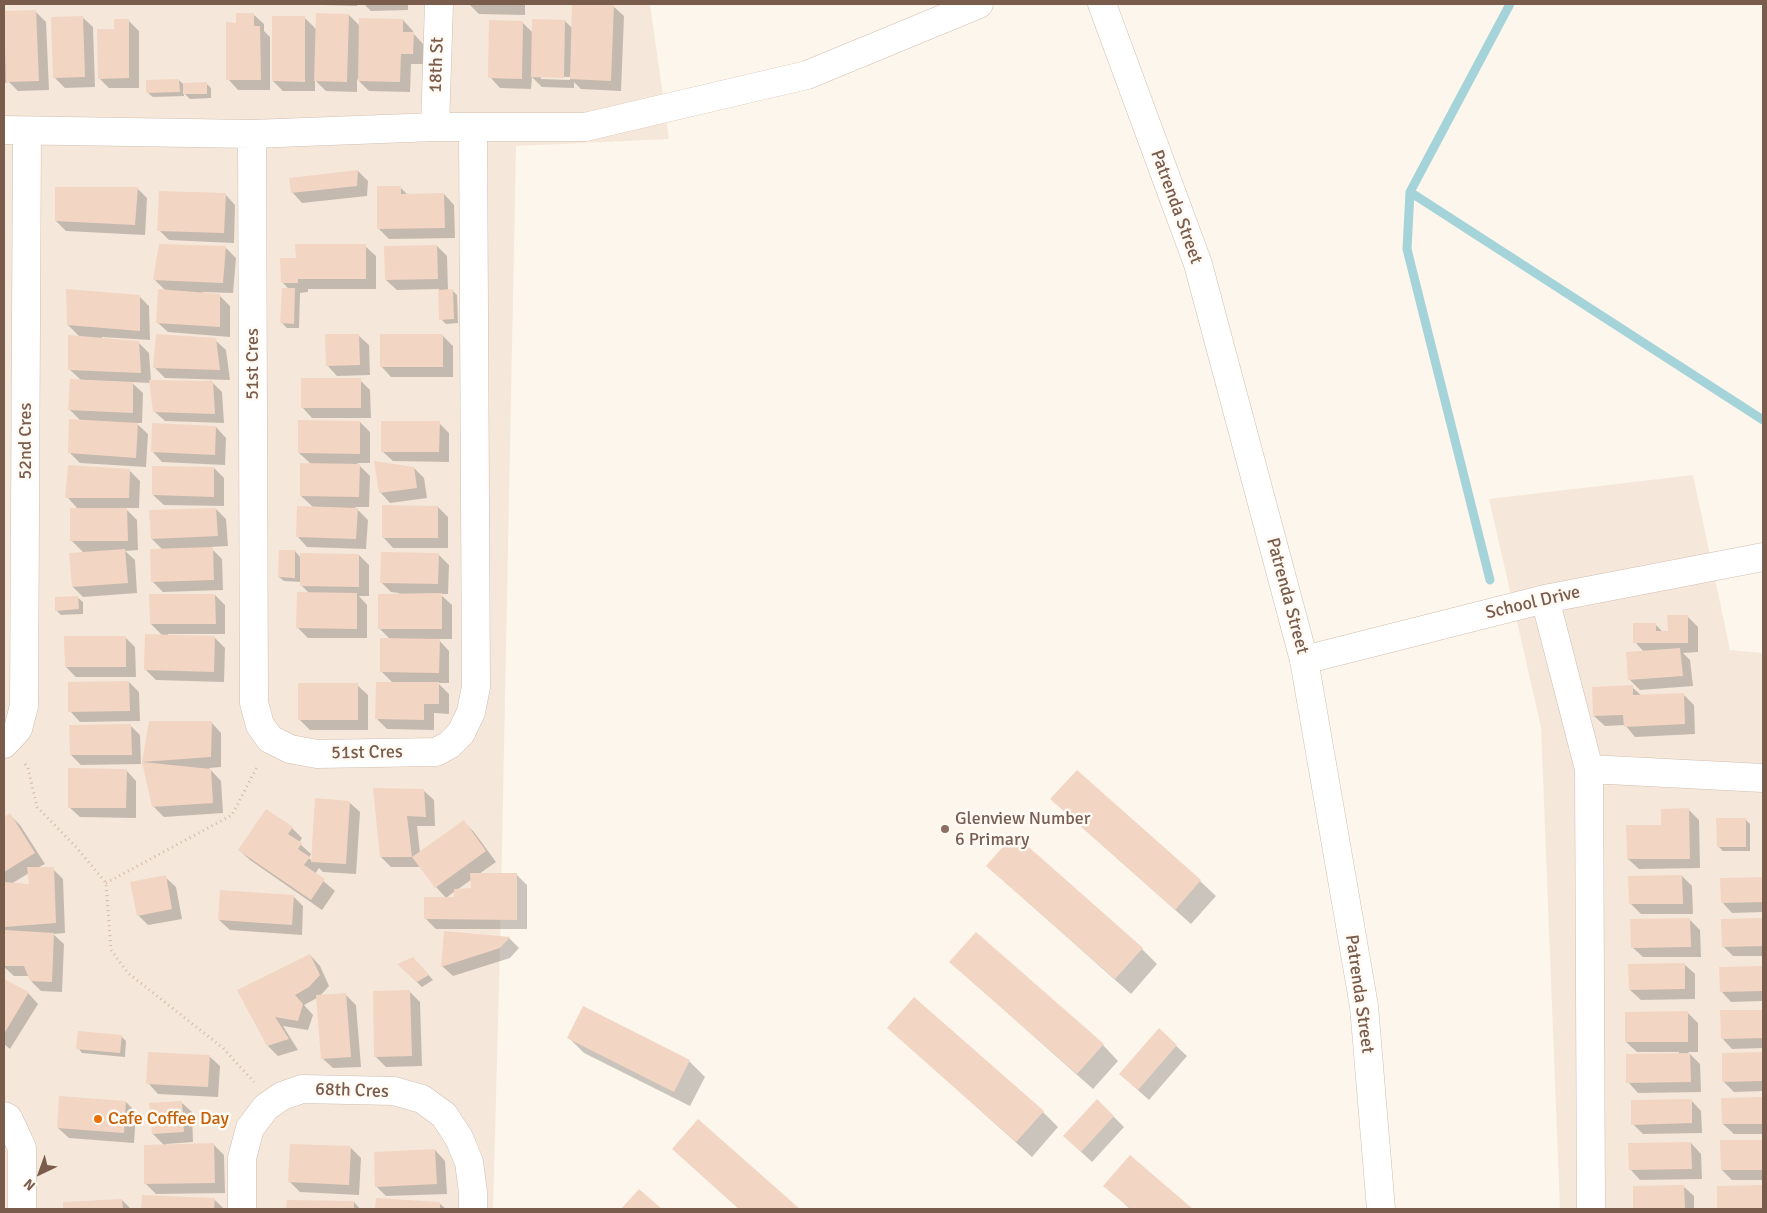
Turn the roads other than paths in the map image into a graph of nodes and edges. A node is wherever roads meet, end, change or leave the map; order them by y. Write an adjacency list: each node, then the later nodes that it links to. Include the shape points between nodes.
1 (439, 4): 5 (street, 18th St)
2 (979, 4): 4 (street, via 808,75 585,127)
3 (1102, 4): 10 (street, Patrenda Street, via 1198,264)
4 (473, 126): 5 (street); 7 (street, 51st Cres, via 476,687 471,712 460,733 449,745 436,752 317,754 290,750 270,740 260,724 254,704)
5 (435, 127): 7 (street)
6 (15, 131): 7 (street); 11 (street, 52nd Cres, via 24,706 18,729)
7 (252, 134)
8 (1763, 557): 9 (street, School Drive)
9 (1545, 599): 10 (street, School Drive); 12 (street)
10 (1304, 660): 18 (street, Patrenda Street, via 1364,1006)
11 (5, 743)
12 (1589, 769): 13 (street); 19 (street)
13 (1763, 778)
14 (4, 1116): 15 (street, via 8,1118 22,1148)
15 (22, 1209)
16 (242, 1209): 17 (street, 68th Cres, via 242,1158 250,1128 266,1107 282,1096 302,1089 394,1091 422,1098 444,1115 460,1138 469,1162)
17 (473, 1209)
18 (1382, 1209)
19 (1591, 1209)

